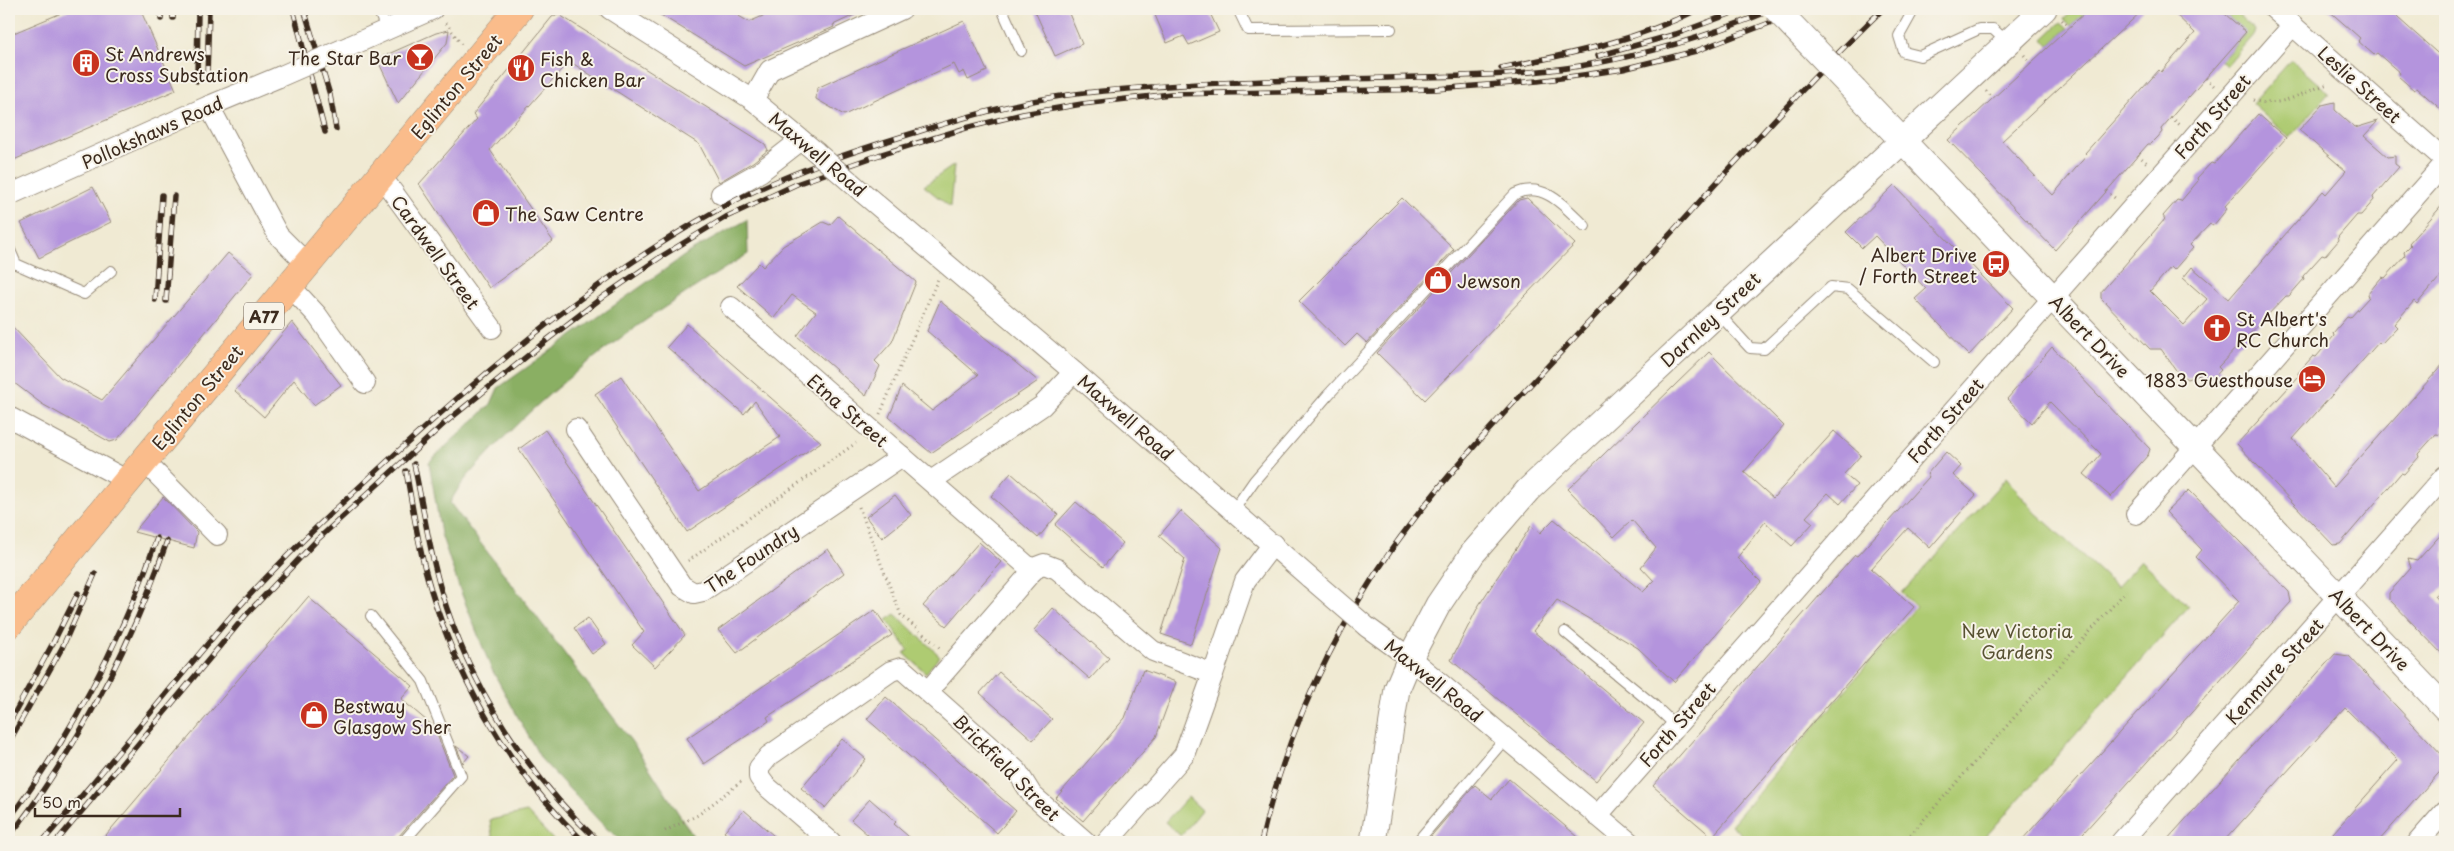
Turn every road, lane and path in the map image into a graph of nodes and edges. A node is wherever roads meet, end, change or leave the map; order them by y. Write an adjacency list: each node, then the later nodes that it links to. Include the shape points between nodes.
1 (378, 9): 14 (lane)
2 (519, 9): 18 (main road, Eglinton Street / A77)
3 (610, 9): 23 (street, Maxwell Road)
4 (902, 9): 23 (street, via 770,70)
5 (1002, 9): 17 (lane)
6 (1238, 9): 15 (lane, via 1248,30)
7 (1776, 9): 27 (street, Albert Drive, bridge)
8 (1914, 9): 16 (lane, via 1898,36 1904,52 1920,56 1978,29 1993,29)
9 (2274, 9): 12 (street, Leslie Street)
10 (437, 13): 14 (street, Pollokshaws Road); 18 (path)
11 (2052, 13): 13 (path); 16 (street, Darnley Street)
12 (2292, 25): 30 (street, Leslie Street); 43 (street, Forth Street)
13 (2069, 27)
14 (386, 29): 24 (street, Pollokshaws Road, bridge)
15 (1391, 29)
16 (2007, 42): 27 (street, Darnley Street)
17 (1021, 51)
18 (475, 63): 32 (main road, Eglinton Street / A77)
19 (2206, 78): 21 (path)
20 (2328, 84): 22 (path, via 2288,100 2262,104)
21 (2214, 86)
22 (2251, 99)
23 (753, 100): 28 (street, Maxwell Road)
24 (209, 106): 35 (street, Pollokshaws Road); 40 (street, via 278,235)
25 (2171, 117): 26 (path)
26 (2180, 125)
27 (1901, 140): 43 (street, Albert Drive); 45 (street, Darnley Street)
28 (808, 146): 34 (street); 39 (street, Maxwell Road, bridge)
29 (2138, 155): 31 (path)
30 (2445, 162): 53 (street)
31 (2146, 163)
32 (381, 176): 40 (main road, Eglinton Street / A77); 46 (street, Cardwell Street)
33 (2106, 191): 36 (path)
34 (721, 194)
35 (9, 195)
36 (2115, 199)
37 (1585, 226): 59 (lane, via 1545,192 1524,190 1515,194 1328,395)
38 (9, 248): 41 (lane, via 16,264 84,294)
39 (945, 262): 48 (street, Maxwell Road); 52 (path)
40 (307, 264): 42 (main road, Eglinton Street / A77)
41 (110, 270)
42 (289, 285): 49 (street, via 316,315); 55 (main road, Eglinton Street / A77)
43 (2053, 298): 53 (street, Albert Drive); 75 (street, Forth Street)
44 (731, 307): 52 (street, Etna Street)
45 (1718, 312): 47 (lane, via 1750,348 1764,349 1832,287 1848,289); 70 (street, Darnley Street, via 1528,490 1473,553 1438,605)
46 (492, 328)
47 (1934, 362)
48 (1074, 372): 57 (street, via 1042,406); 59 (street, Maxwell Road)
49 (365, 383)
50 (9, 417): 55 (street, via 28,429)
51 (576, 430): 64 (street, The Foundry)
52 (872, 432): 54 (street, Etna Street); 64 (path)
53 (2196, 446): 60 (street); 66 (street, Albert Drive)
54 (902, 456): 57 (street, Etna Street); 58 (street, The Foundry)
55 (136, 471): 61 (street); 68 (main road, Eglinton Street / A77)
56 (2445, 476): 66 (street, Kenmure Street)
57 (931, 482): 63 (street, Etna Street)
58 (852, 490): 64 (street, The Foundry, via 700,593 688,592); 71 (path, via 901,615)
59 (1233, 510): 62 (street, Maxwell Road)
60 (2136, 514)
61 (217, 534)
62 (1273, 544): 70 (street, Maxwell Road, bridge, via 1367,627); 72 (street, via 1245,581)
63 (1033, 571): 71 (street); 72 (street, via 1042,564 1052,566 1153,651)
64 (673, 572)
65 (2126, 591): 88 (path)
66 (2340, 597): 74 (street, Albert Drive); 89 (street, Kenmure Street)
67 (371, 616): 81 (lane, via 423,681 461,776)
68 (9, 624)
69 (1565, 632): 75 (lane)
70 (1410, 658): 76 (street, Maxwell Road); 85 (street, Darnley Street, via 1398,689)
71 (954, 661): 73 (street)
72 (1213, 674): 84 (street, via 1184,755)
73 (928, 691): 77 (street, Brickfield Street, via 905,670 896,668 769,756 760,764); 83 (street, Brickfield Street, via 1016,771 1032,795)
74 (2445, 708)
75 (1676, 726): 79 (street, Forth Street)
76 (1505, 739): 79 (street, Maxwell Road); 86 (lane)
77 (758, 772): 80 (path, via 750,774 695,817); 82 (street, via 765,785)
78 (2445, 811): 90 (street)
79 (1597, 816): 87 (street, Maxwell Road)
80 (665, 831)
81 (403, 842)
82 (830, 842)
83 (1086, 842)
84 (1107, 842)
85 (1373, 842)
86 (1417, 842)
87 (1629, 842)
88 (1904, 842)
89 (2121, 842)
90 (2418, 842)

